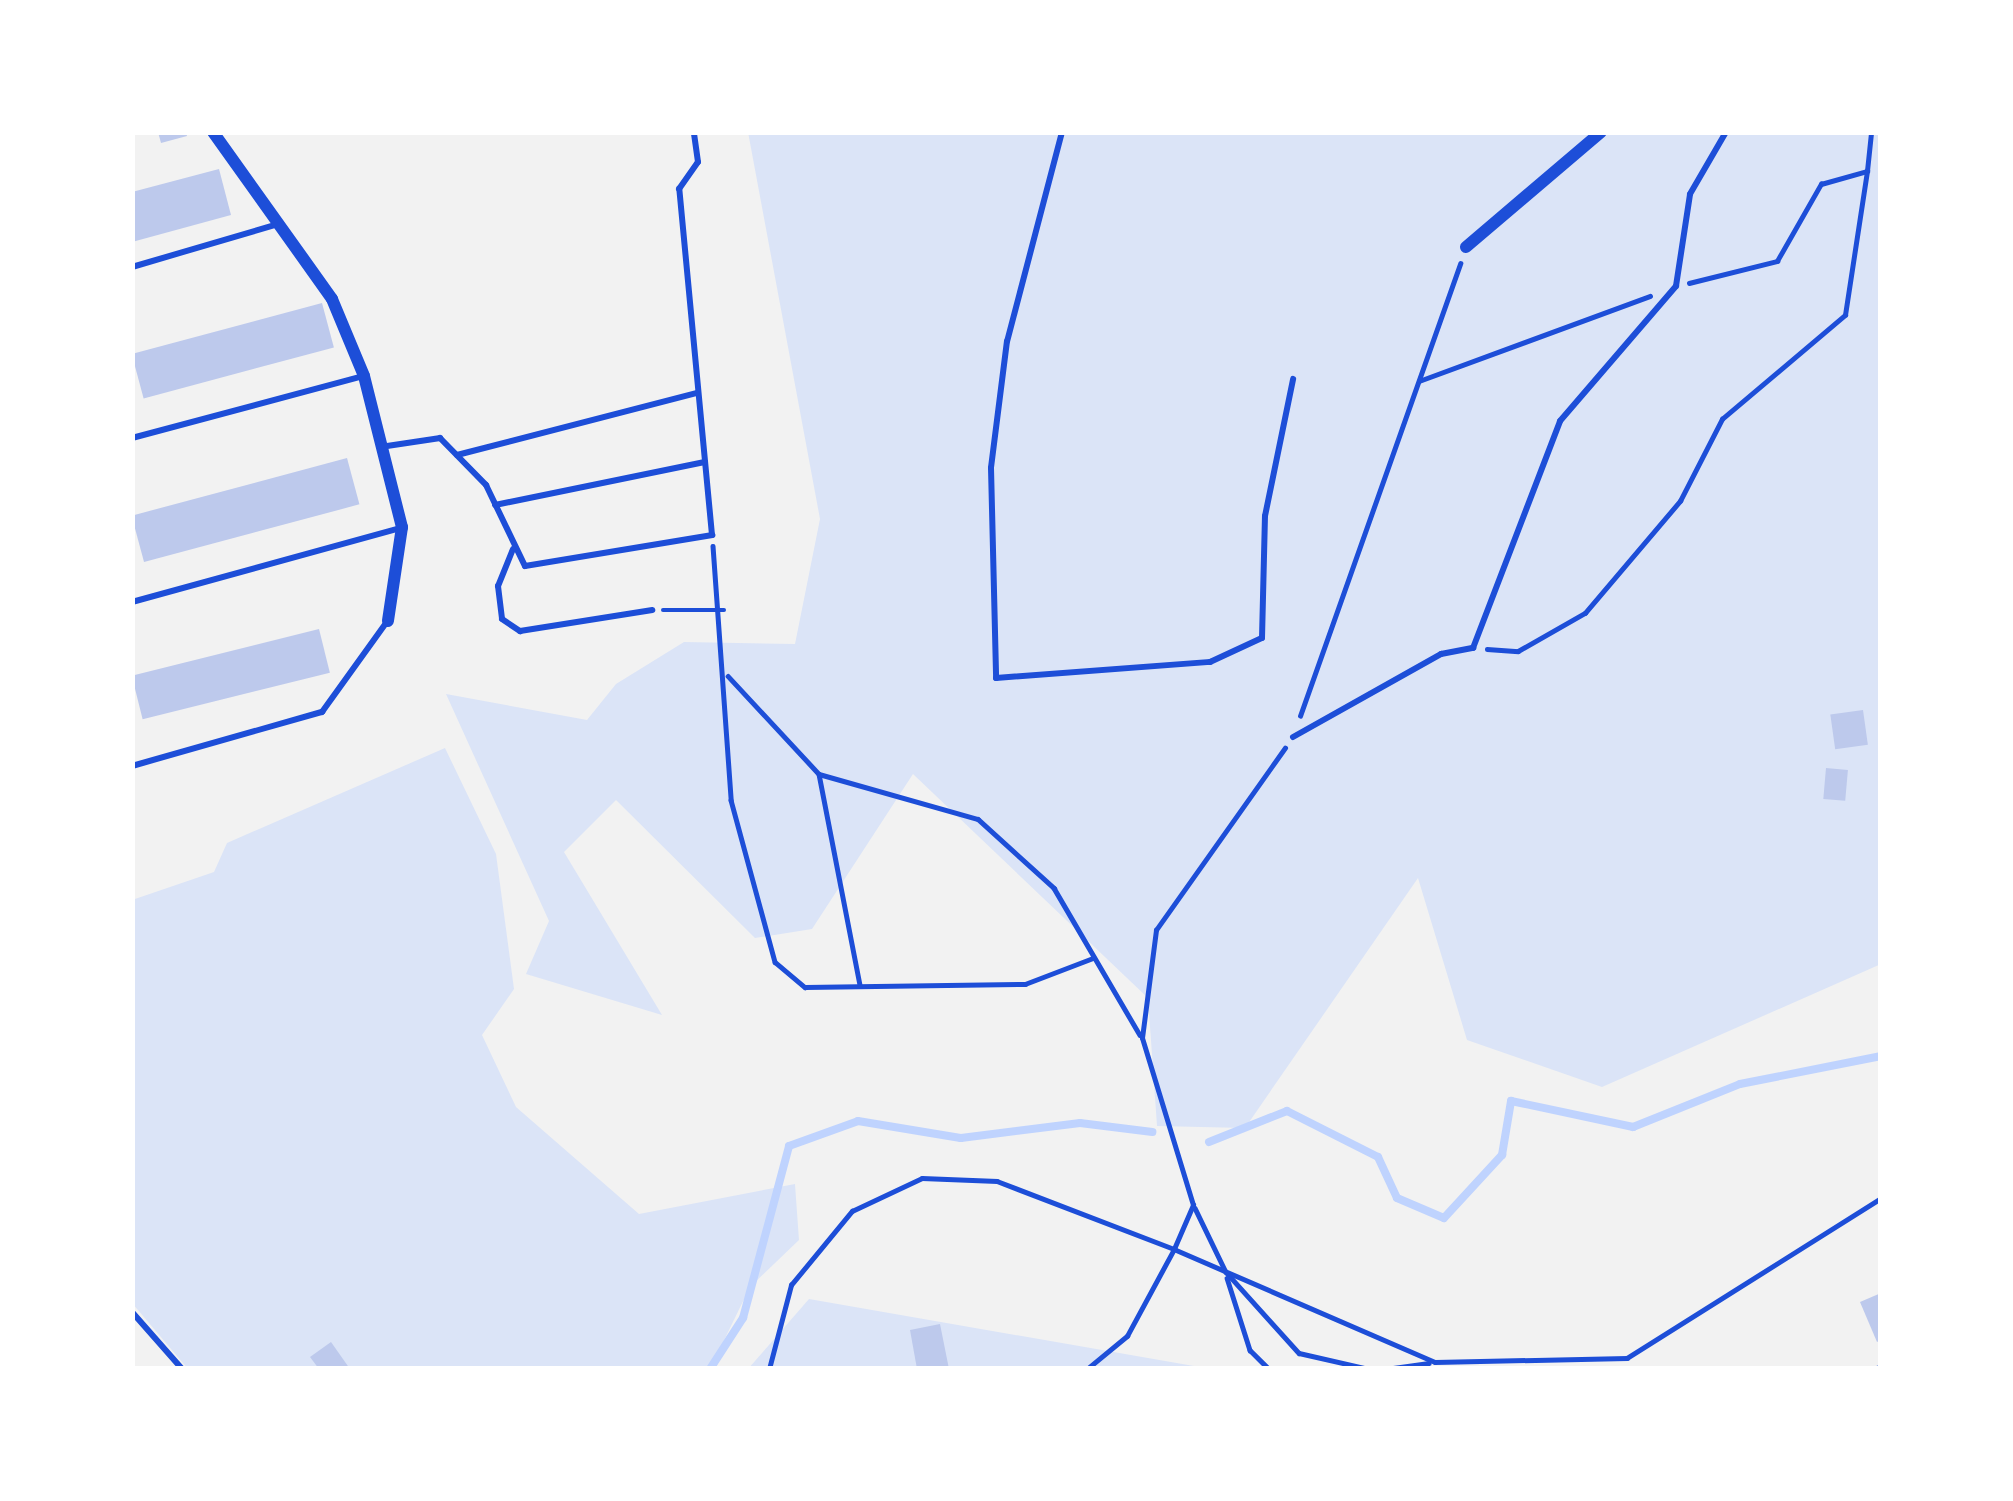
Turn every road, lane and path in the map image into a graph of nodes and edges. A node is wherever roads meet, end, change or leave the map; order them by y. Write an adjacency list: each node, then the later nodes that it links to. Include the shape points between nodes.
1 (213, 132): 8 (street)
2 (694, 132): 15 (lane, via 698,162 680,189)
3 (1062, 132): 13 (lane, via 1007,341 991,468 996,678 1210,662 1262,638 1265,516)
4 (1601, 132): 9 (street)
5 (1726, 132): 11 (lane, via 1690,194)
6 (1871, 132): 7 (path)
7 (1867, 171): 11 (path, via 1821,184 1777,261); 28 (path, via 1845,315 1722,419 1680,502 1585,613 1518,651)
8 (284, 222): 10 (lane); 12 (street)
9 (1466, 247): 14 (path)
10 (132, 267)
11 (1676, 286): 14 (path); 28 (lane, via 1560,421)
12 (364, 376): 16 (lane); 17 (street)
13 (1293, 379)
14 (1419, 381): 30 (path)
15 (696, 393): 18 (lane); 19 (lane)
16 (132, 438)
17 (386, 446): 18 (lane, via 440,438); 21 (street)
18 (457, 455): 20 (lane)
19 (705, 462): 20 (lane); 22 (lane)
20 (495, 505): 23 (lane)
21 (402, 527): 24 (lane); 27 (street)
22 (712, 535): 23 (lane, via 525,566); 26 (path)
23 (513, 549): 25 (lane, via 498,586 502,619 520,631)
24 (132, 602)
25 (652, 610): 26 (path)
26 (724, 610): 29 (path)
27 (388, 621): 31 (lane, via 364,669 322,712)
28 (1473, 648): 30 (lane, via 1441,654)
29 (726, 674): 32 (path); 34 (path, via 731,800 775,962 805,987)
30 (1293, 736): 35 (path, via 1156,930)
31 (132, 766)
32 (819, 773): 33 (path, via 978,819 1054,888); 34 (path)
33 (1093, 958): 34 (path, via 1025,984); 35 (path)
34 (860, 984)
35 (1142, 1038): 37 (path)
36 (1881, 1198): 41 (path, via 1627,1358)
37 (1193, 1205): 38 (path); 39 (path)
38 (1174, 1249): 39 (path); 43 (path, via 997,1181 922,1178 852,1211 791,1285); 44 (path, via 1127,1336)
39 (1226, 1272): 41 (path); 45 (path, via 1250,1350); 46 (path, via 1298,1353)
40 (132, 1312): 42 (lane)
41 (1435, 1362): 47 (path)
42 (182, 1369)
43 (769, 1369)
44 (1087, 1369)
45 (1269, 1369)
46 (1369, 1369)
47 (1386, 1369)

